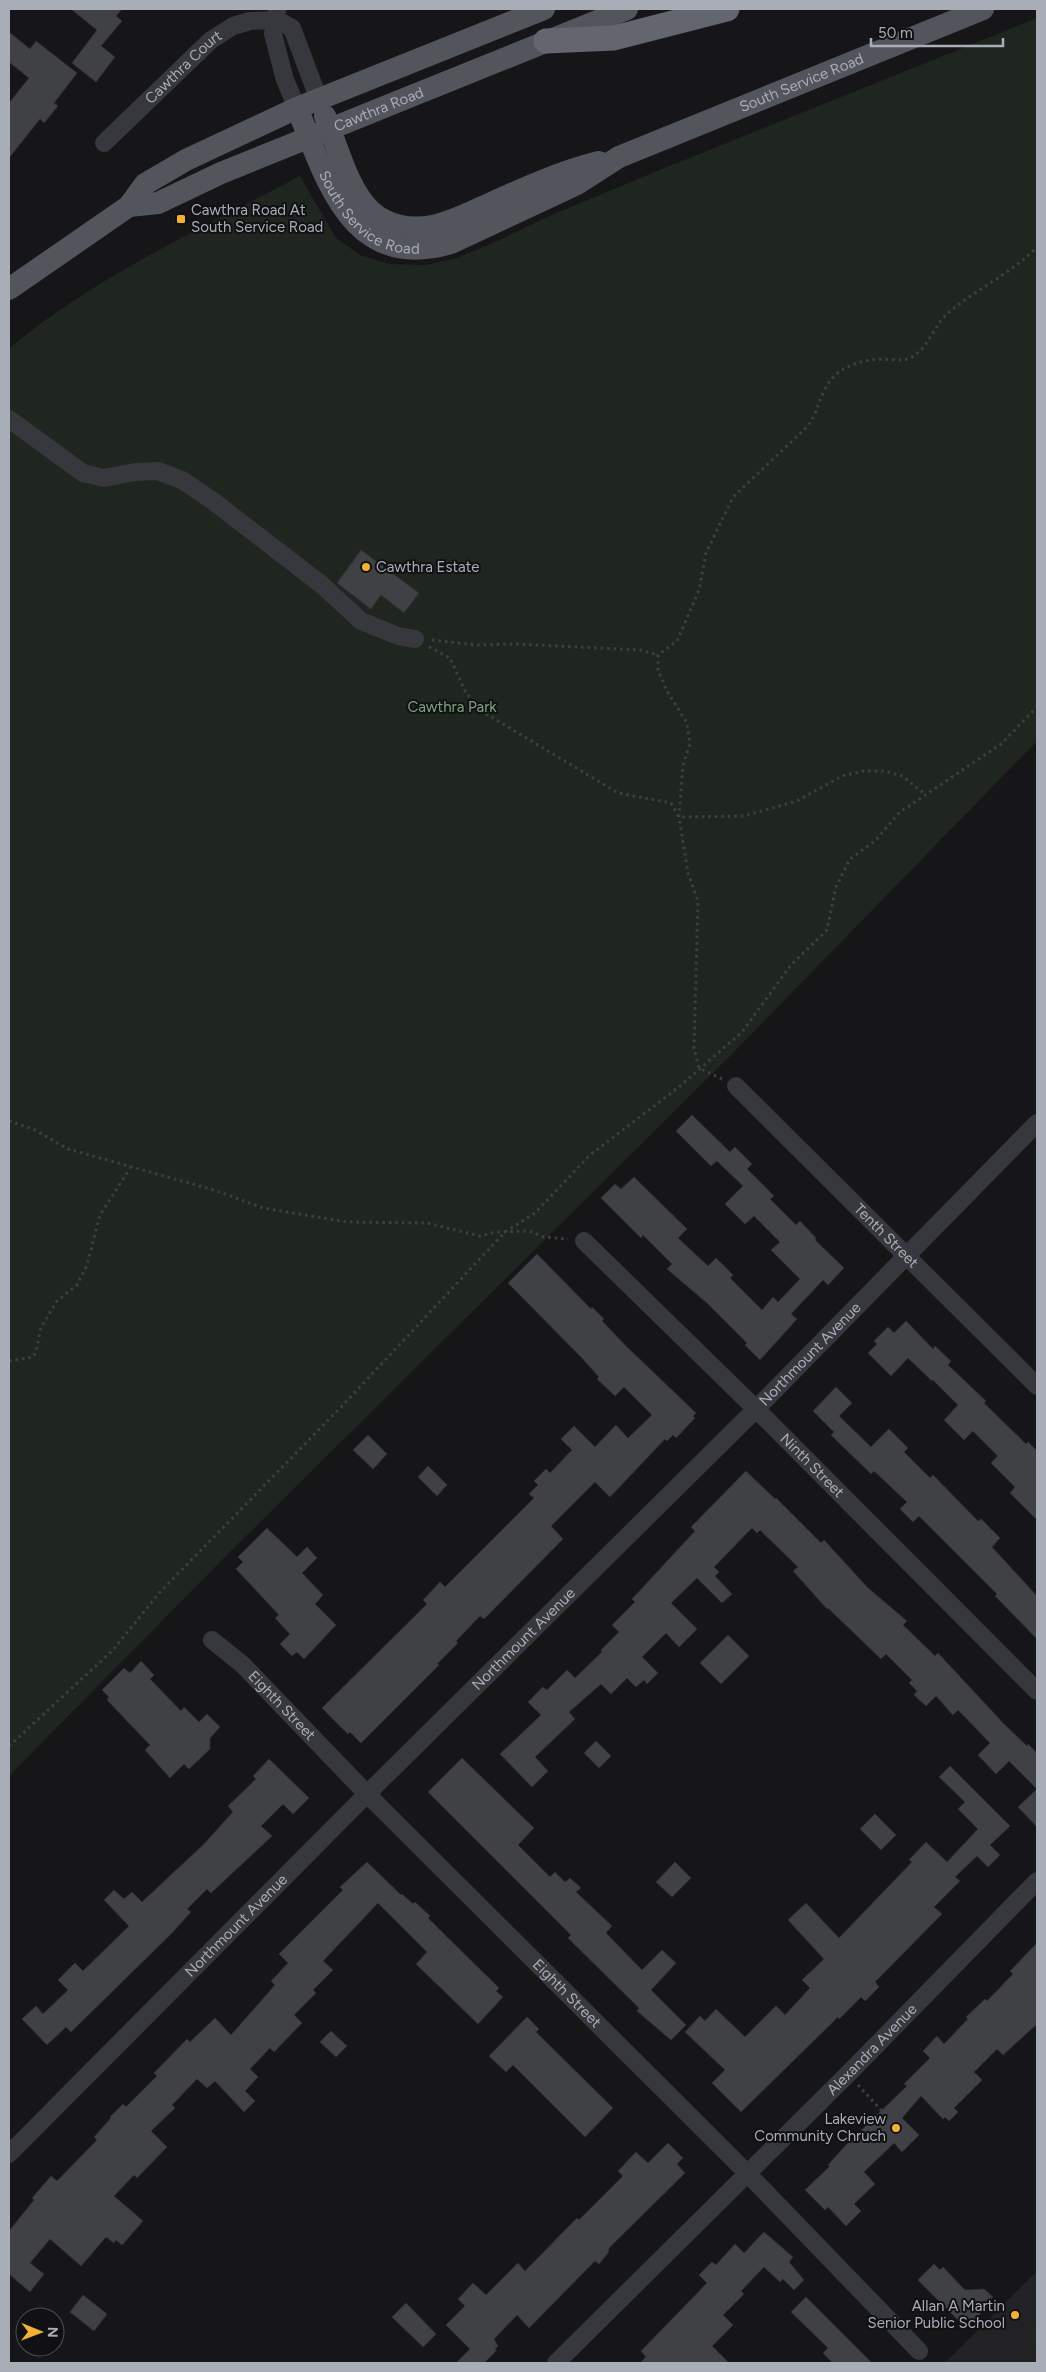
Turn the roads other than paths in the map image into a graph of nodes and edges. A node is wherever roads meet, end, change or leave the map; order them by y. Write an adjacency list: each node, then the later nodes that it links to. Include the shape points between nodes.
1 (544, 9): 7 (main road, Cawthra Road)
2 (627, 9): 6 (main road, Cawthra Road)
3 (727, 9): 6 (highway, via 614,38)
4 (983, 9): 12 (main road, South Service Road)
5 (277, 14): 7 (street, South Service Road, via 292,28); 8 (street, South Service Road, via 273,34 285,80); 11 (street, Cawthra Court, via 233,26 211,40)
6 (546, 41): 9 (main road, Cawthra Road)
7 (319, 100): 8 (main road, Cawthra Road); 9 (main road, South Service Road)
8 (297, 108): 10 (main road, South Service Road); 13 (main road, Cawthra Road, via 186,160 145,184)
9 (330, 129): 10 (main road, Cawthra Road); 12 (main road, South Service Road, via 357,194 371,211 384,221 417,228 444,223 566,170)
10 (309, 138): 12 (main road, South Service Road, via 338,201 361,230 379,241 419,250 451,243 577,184); 13 (main road, Cawthra Road, via 221,173 158,203)
11 (104, 143)
12 (619, 157)
13 (129, 206): 14 (main road, Cawthra Road)
14 (9, 289)
15 (9, 419): 16 (street, via 84,473 104,478 158,471 182,480 322,585 361,621 398,636)
16 (415, 639)
17 (736, 1086): 20 (street, Tenth Street)
18 (1037, 1124): 20 (street, Northmount Avenue)
19 (584, 1241): 22 (street, Ninth Street)
20 (906, 1255): 21 (street, Tenth Street); 22 (street, Northmount Avenue)
21 (1037, 1386)
22 (756, 1408): 24 (street, Ninth Street); 25 (street, Northmount Avenue)
23 (212, 1640): 25 (street, Eighth Street, via 243,1665)
24 (1037, 1692)
25 (367, 1794): 27 (street, Northmount Avenue); 28 (street, Eighth Street)
26 (1037, 1881): 28 (street, Alexandra Avenue, via 848,2074)
27 (9, 2154)
28 (746, 2172): 29 (street, Eighth Street); 30 (street, Alexandra Avenue)
29 (919, 2351)
30 (556, 2363)

